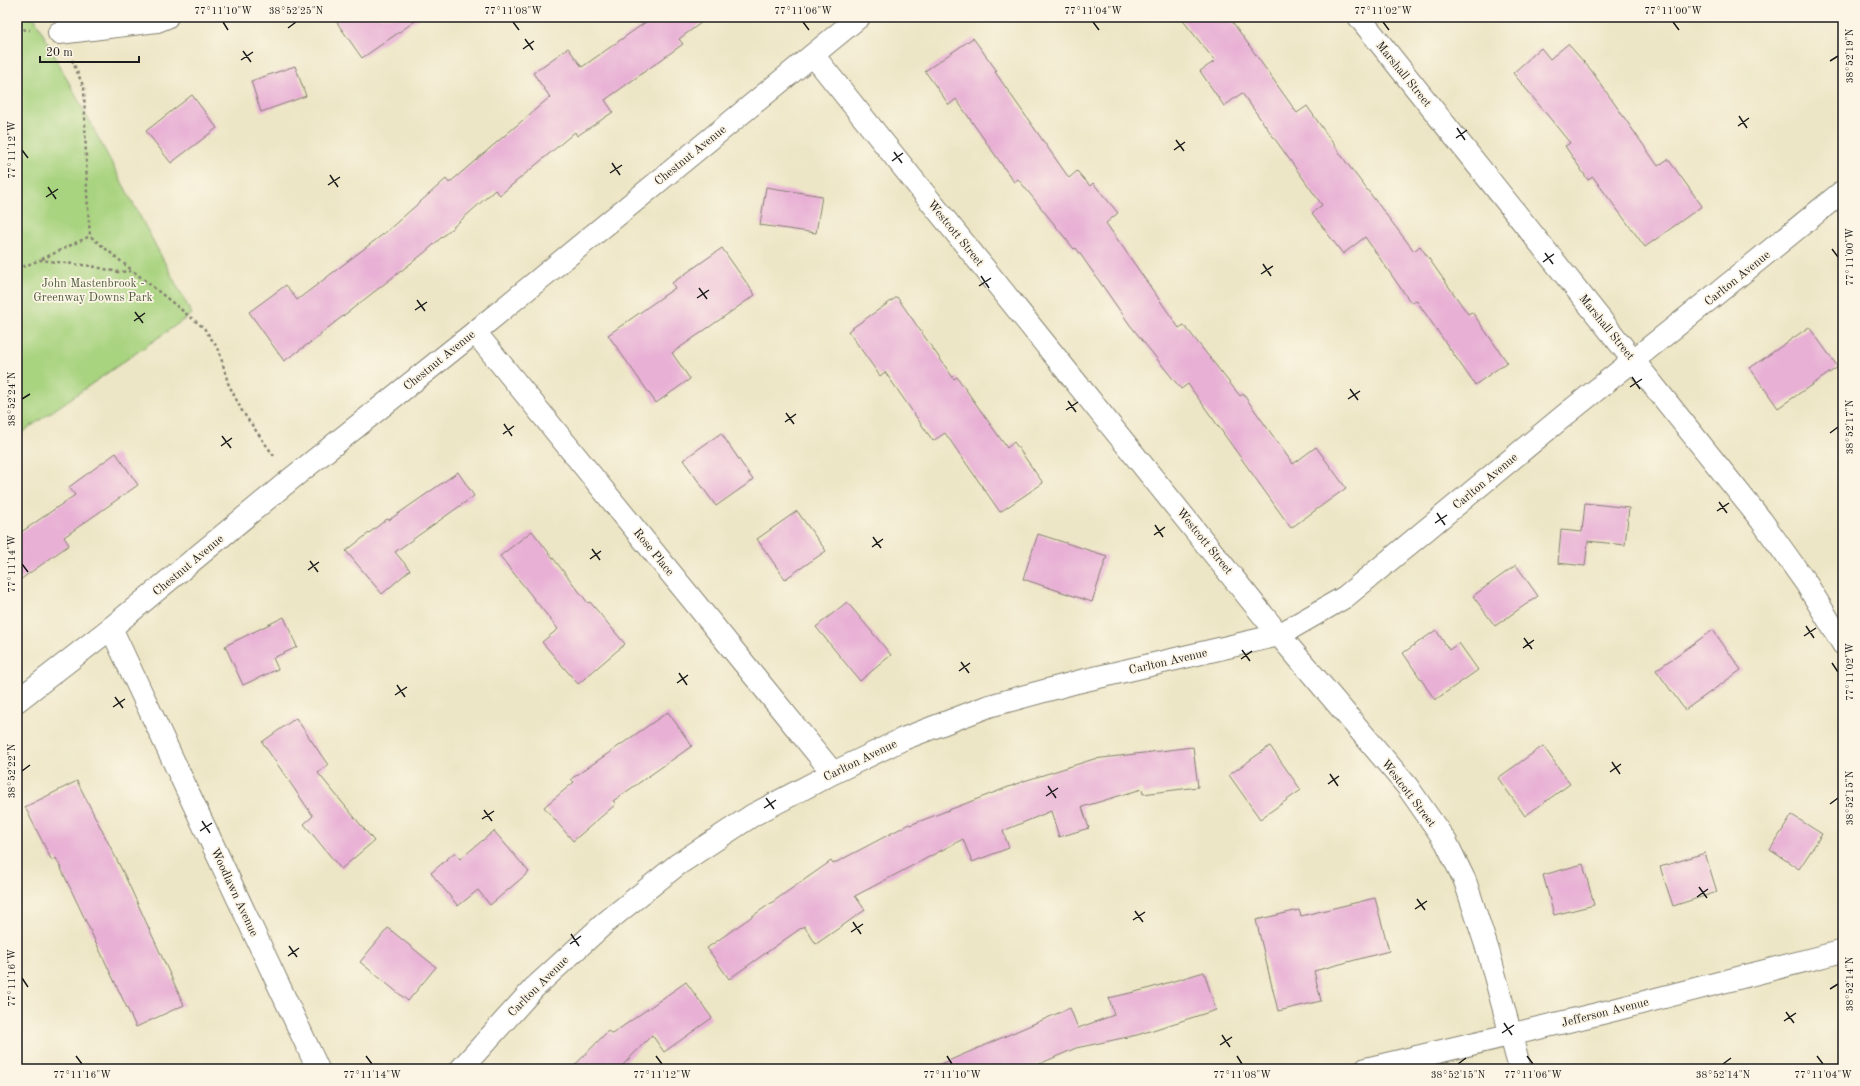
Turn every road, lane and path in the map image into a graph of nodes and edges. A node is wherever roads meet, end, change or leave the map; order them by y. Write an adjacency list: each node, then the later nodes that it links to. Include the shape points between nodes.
1 (167, 17): 4 (street, via 157,21)
2 (859, 17): 5 (street, Chestnut Avenue)
3 (1358, 17): 12 (street, Marshall Street)
4 (60, 33): 7 (path, via 84,88)
5 (813, 55): 11 (street, Chestnut Avenue); 15 (street, Westcott Street)
6 (1843, 191): 12 (street, Carlton Avenue)
7 (90, 236): 8 (path); 10 (path)
8 (40, 260): 9 (path); 10 (path, via 118,272)
9 (17, 269)
10 (133, 271): 13 (path, via 204,328 219,350 228,383 242,411)
11 (475, 332): 13 (street, Chestnut Avenue); 18 (street, Rose Place)
12 (1634, 360): 15 (street, Carlton Avenue, via 1345,597); 16 (street, Marshall Street, via 1761,520 1806,582)
13 (291, 479): 14 (street, Chestnut Avenue)
14 (111, 628): 17 (street, Chestnut Avenue); 21 (street, Woodlawn Avenue)
15 (1280, 636): 18 (street, Carlton Avenue, via 1077,682 989,706 903,739); 20 (street, Westcott Street, via 1407,786 1446,842 1465,881 1489,954)
16 (1843, 644)
17 (17, 702)
18 (833, 772): 22 (street, Carlton Avenue, via 753,815 671,870 604,923 534,988)
19 (1843, 951): 20 (street, Jefferson Avenue)
20 (1511, 1035): 23 (street, Jefferson Avenue); 24 (street, Westcott Street)
21 (318, 1069)
22 (461, 1069)
23 (1366, 1069)
24 (1520, 1069)

